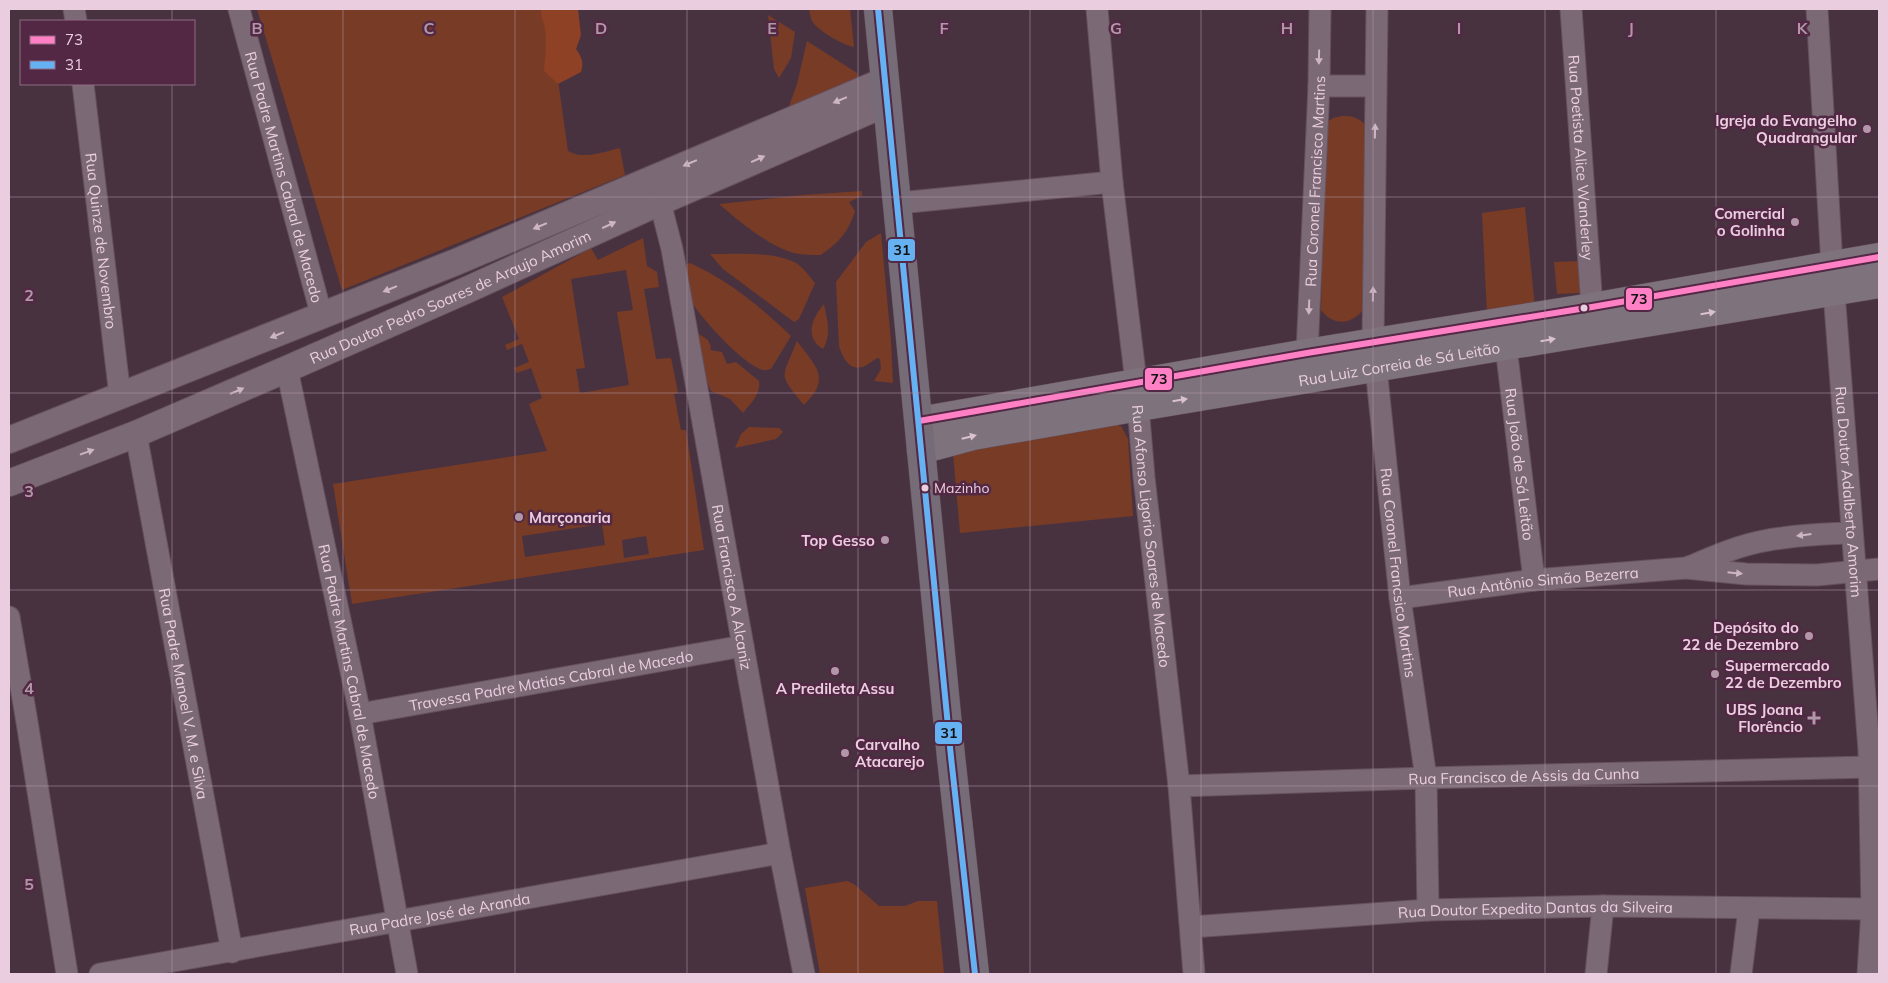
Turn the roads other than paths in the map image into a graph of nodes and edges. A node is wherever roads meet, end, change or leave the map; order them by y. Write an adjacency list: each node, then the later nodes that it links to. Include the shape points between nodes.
1 (239, 9): 19 (street, Rua Padre Martins Cabral de Macedo)
2 (878, 9): 11 (main road)
3 (1097, 9): 12 (street, Rua Afonso Ligorio Soares de Macedo)
4 (1320, 9): 9 (street, Rua Coronel Francisco Martins, one-way to 9)
5 (1376, 9): 10 (street)
6 (1570, 9): 18 (street, Rua Poetista Alice Wanderley)
7 (1817, 9): 16 (street, Rua Doutor Adalberto Amorim)
8 (83, 85): 25 (street, Rua Quinze de Novembro)
9 (1319, 86): 10 (street); 21 (street, Rua Coronel Francisco Martins, one-way to 21)
10 (1375, 86): 22 (street, one-way to 10)
11 (886, 92): 13 (street, Rua Doutor Pedro Soares de Araujo Amorim, one-way to 11); 14 (main road); 19 (street, Rua Doutor Pedro Soares de Araujo Amorim, one-way to 19)
12 (1112, 182): 14 (street); 24 (street, Rua Afonso Ligorio Soares de Macedo)
13 (660, 202): 23 (street, Rua Doutor Pedro Soares de Araujo Amorim, one-way to 13); 40 (street, Rua Francisco A Alcaniz, via 672,249)
14 (899, 202): 26 (main road)
15 (1879, 257): 16 (main road, Rua Luiz Correia de Sá Leitão)
16 (1833, 279): 17 (main road, Rua Luiz Correia de Sá Leitão); 18 (main road, Rua Luiz Correia de Sá Leitão); 20 (main road, Rua Luiz Correia de Sá Leitão, one-way to 16); 33 (street, Rua Doutor Adalberto Amorim)
17 (1879, 284)
18 (1592, 307): 22 (main road, Rua Luiz Correia de Sá Leitão)
19 (322, 317): 25 (street, Rua Doutor Pedro Soares de Araujo Amorim, one-way to 25)
20 (1506, 347): 22 (main road, Rua Luiz Correia de Sá Leitão); 37 (street, Rua João de Sá Leitão)
21 (1307, 353): 22 (main road, Rua Luiz Correia de Sá Leitão); 24 (main road, Rua Luiz Correia de Sá Leitão)
22 (1375, 355): 24 (main road, Rua Luiz Correia de Sá Leitão, one-way to 22); 38 (street, Rua Coronel Francsico Martins)
23 (288, 369): 28 (street, Rua Doutor Pedro Soares de Araujo Amorim, one-way to 23); 41 (street, Rua Padre Martins Cabral de Macedo)
24 (1138, 395): 26 (main road, Rua Luiz Correia de Sá Leitão); 30 (main road, Rua Luiz Correia de Sá Leitão, one-way to 24); 45 (street, Rua Afonso Ligorio Soares de Macedo, via 1144,477)
25 (120, 396): 27 (street, Rua Doutor Pedro Soares de Araujo Amorim)
26 (918, 421): 30 (main road)
27 (39, 428): 29 (street, Rua Doutor Pedro Soares de Araujo Amorim); 31 (street)
28 (136, 434): 31 (street, Rua Doutor Pedro Soares de Araujo Amorim, one-way to 28); 53 (street, Rua Padre Manoel V. M. e Silva)
29 (9, 440)
30 (922, 450): 58 (main road)
31 (55, 464): 32 (street, Rua Doutor Pedro Soares de Araujo Amorim)
32 (9, 483)
33 (1852, 533): 34 (street, Rua Antônio Simão Bezerra, one-way to 34, via 1774,539 1739,547); 36 (street, Rua Doutor Adalberto Amorim)
34 (1686, 568): 36 (street, Rua Antônio Simão Bezerra, one-way to 36, via 1746,574); 37 (street, Rua Antônio Simão Bezerra)
35 (1879, 569): 36 (street, Rua Antônio Simão Bezerra)
36 (1855, 572): 43 (street, Rua Doutor Adalberto Amorim)
37 (1534, 580): 38 (street, Rua Antônio Simão Bezerra)
38 (1400, 598): 44 (street, Rua Coronel Francsico Martins)
39 (9, 617): 42 (street)
40 (743, 646): 41 (street, Travessa Padre Matias Cabral de Macedo); 46 (street, Rua Francisco A Alcaniz)
41 (360, 714): 51 (street, Rua Padre Martins Cabral de Macedo)
42 (18, 724): 54 (street)
43 (1872, 755): 44 (street, Rua Francisco de Assis da Cunha); 50 (street, Rua Doutor Adalberto Amorim)
44 (1426, 778): 45 (street, Rua Francisco de Assis da Cunha); 49 (street)
45 (1179, 786): 52 (street, Rua Afonso Ligorio Soares de Macedo)
46 (780, 853): 51 (street, Rua Padre José de Aranda); 57 (street, Rua Francisco A Alcaniz)
47 (1603, 906): 48 (street, Rua Doutor Expedito Dantas da Silveira); 49 (street, Rua Doutor Expedito Dantas da Silveira); 60 (street)
48 (1749, 909): 50 (street, Rua Doutor Expedito Dantas da Silveira); 61 (street)
49 (1428, 910): 52 (street, Rua Doutor Expedito Dantas da Silveira)
50 (1876, 911): 62 (street, Rua Doutor Adalberto Amorim)
51 (397, 922): 53 (street, Rua Padre José de Aranda); 56 (street, Rua Padre Martins Cabral de Macedo)
52 (1191, 927): 59 (street, Rua Afonso Ligorio Soares de Macedo)
53 (232, 952): 55 (street, Rua Padre José de Aranda)
54 (67, 974)
55 (100, 974)
56 (407, 974)
57 (804, 974)
58 (975, 974)
59 (1194, 974)
60 (1596, 974)
61 (1741, 974)
62 (1868, 974)

